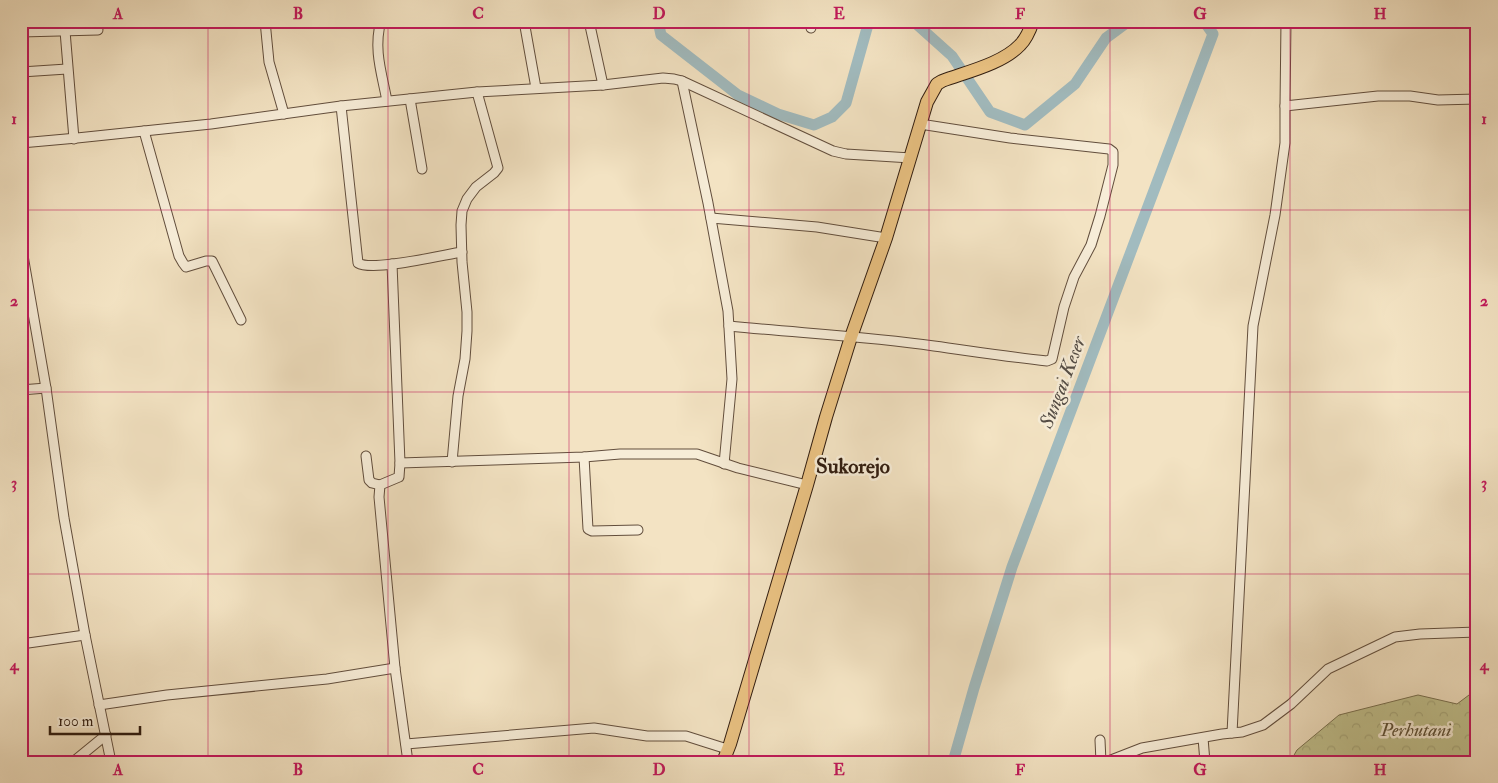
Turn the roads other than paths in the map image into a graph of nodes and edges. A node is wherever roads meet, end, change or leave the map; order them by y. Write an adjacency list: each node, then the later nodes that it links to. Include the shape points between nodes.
1 (265, 21): 21 (street, via 269,62)
2 (381, 21): 18 (street, via 377,47)
3 (524, 21): 14 (street)
4 (589, 21): 13 (street)
5 (1034, 21): 22 (highway, via 1021,44 1011,53 937,84)
6 (1286, 21): 20 (street)
7 (98, 30): 8 (street)
8 (65, 31): 9 (street); 10 (street)
9 (21, 32)
10 (67, 69): 11 (street); 24 (street)
11 (21, 72)
12 (682, 81): 13 (street, via 663,78); 26 (street, via 833,151); 28 (street)
13 (602, 85): 14 (street)
14 (536, 88): 15 (street)
15 (476, 92): 17 (street); 31 (street, via 498,168 467,198 462,211)
16 (1477, 98): 20 (street, via 1438,100 1378,96)
17 (410, 99): 18 (street); 27 (street)
18 (387, 101): 19 (street)
19 (341, 106): 21 (street); 32 (street, via 357,260 365,266)
20 (1285, 106): 53 (street, via 1285,143 1275,215 1253,326)
21 (284, 114): 23 (street)
22 (920, 124): 26 (highway); 37 (street, via 1111,150 1113,165 1091,244 1074,277 1053,357 1048,361)
23 (144, 131): 24 (street); 35 (street, via 183,264 186,267 207,261 214,263)
24 (74, 139): 25 (street)
25 (21, 143)
26 (911, 158): 29 (highway)
27 (422, 169)
28 (711, 218): 29 (street, via 817,227); 36 (street)
29 (886, 238): 37 (highway)
30 (21, 244): 33 (street)
31 (462, 252): 32 (street); 42 (street, via 468,312)
32 (392, 264): 43 (street)
33 (32, 305): 34 (street); 38 (street)
34 (21, 307)
35 (241, 320)
36 (729, 326): 37 (street); 44 (street, via 732,379)
37 (851, 337): 46 (highway)
38 (46, 388): 39 (street); 49 (street)
39 (21, 390)
40 (366, 456): 45 (street, via 369,480)
41 (584, 457): 42 (street); 44 (street, via 697,454); 47 (street, via 588,529)
42 (452, 462): 43 (street)
43 (400, 463): 45 (street, via 398,477)
44 (724, 464): 46 (street)
45 (380, 485): 51 (street)
46 (807, 485): 58 (highway)
47 (638, 530)
48 (1477, 632): 53 (street, via 1404,635 1385,641 1328,669 1263,725)
49 (85, 635): 50 (street); 52 (street)
50 (21, 644)
51 (395, 668): 52 (street); 57 (street)
52 (99, 705): 54 (street)
53 (1232, 733): 55 (street)
54 (106, 735): 59 (street); 60 (street)
55 (1202, 738): 64 (street, via 1142,748); 65 (street)
56 (1100, 740): 63 (street)
57 (406, 744): 58 (street, via 594,728 648,736 686,736); 61 (street)
58 (728, 749): 62 (highway)
59 (73, 762)
60 (111, 762)
61 (408, 762)
62 (723, 762)
63 (1101, 762)
64 (1106, 762)
65 (1205, 762)

